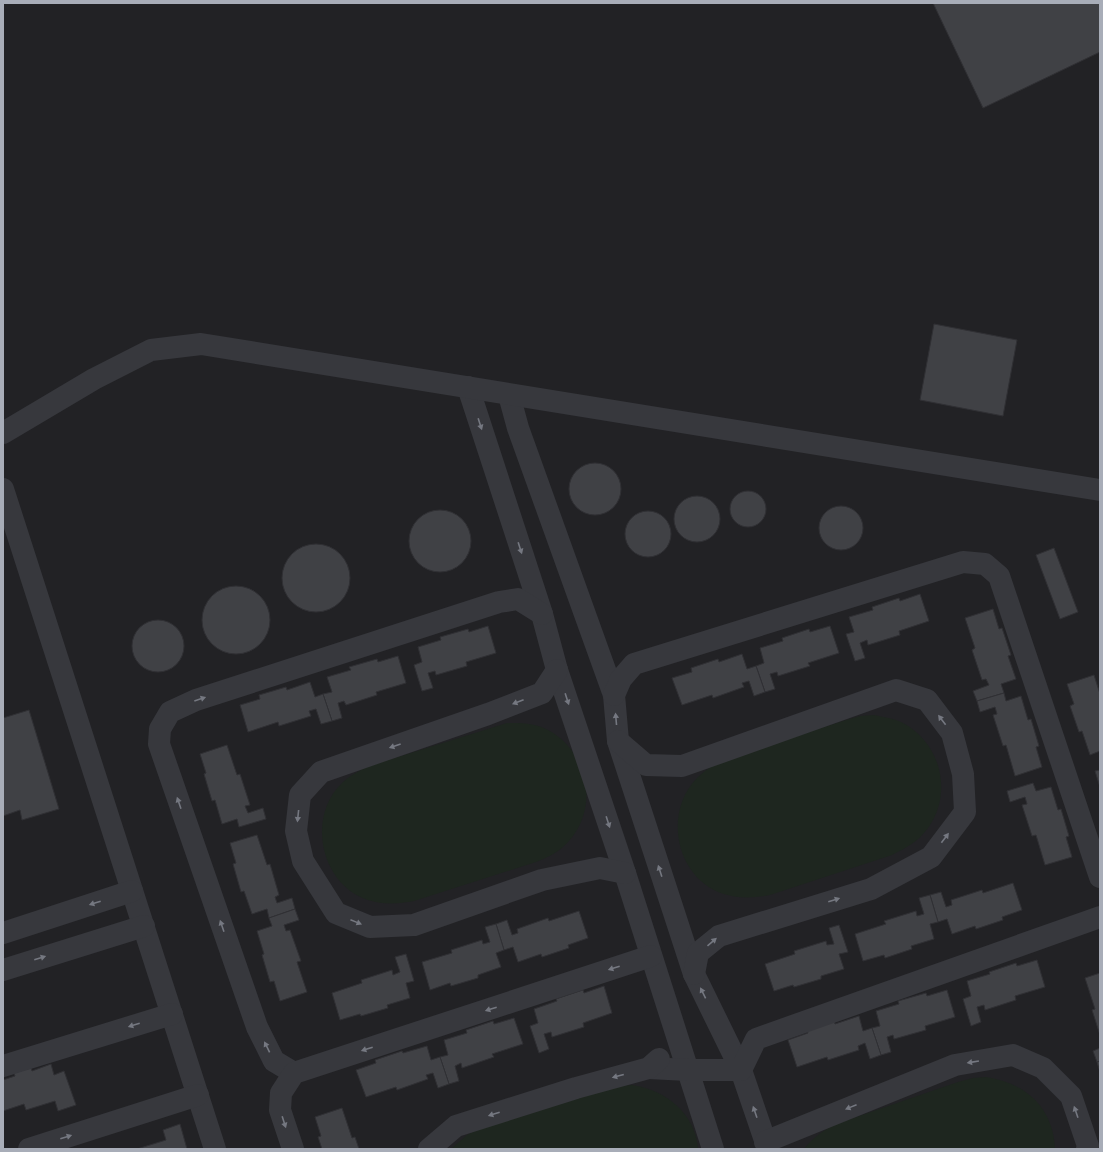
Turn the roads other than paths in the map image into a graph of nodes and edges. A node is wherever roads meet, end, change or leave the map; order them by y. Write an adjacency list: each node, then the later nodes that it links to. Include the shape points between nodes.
1 (468, 387): 2 (street); 3 (street, via 201,344 151,350 94,379); 6 (street, one-way to 6)
2 (509, 395): 5 (street); 8 (street, via 518,428)
3 (3, 433)
4 (3, 489): 12 (street)
5 (1100, 490)
6 (542, 614): 7 (street); 25 (street, one-way to 6, via 274,1061 257,1027 159,744 160,729 170,712 196,700 499,602 518,599)
7 (557, 670): 10 (street, one-way to 10); 10 (street, one-way to 10, via 542,693 321,772 300,796 296,831 303,861 336,913 370,927 414,925 542,880 600,868)
8 (614, 695): 9 (street, one-way to 8); 11 (street, via 621,679 634,664 963,562 985,564 999,576)
9 (618, 741): 18 (street, one-way to 9); 18 (street, one-way to 9, via 698,953 719,936 871,889 931,857 965,812 963,774 952,733 928,700 896,690 682,766 646,765)
10 (625, 873): 16 (street)
11 (1100, 877)
12 (132, 891): 14 (street); 15 (street, one-way to 15)
13 (1100, 917): 24 (street, via 756,1039)
14 (144, 926): 17 (street, one-way to 14); 19 (street)
15 (3, 933)
16 (651, 956): 20 (street); 25 (street, one-way to 25)
17 (3, 970)
18 (694, 974): 24 (street, one-way to 18)
19 (172, 1014): 21 (street, one-way to 21); 26 (street)
20 (675, 1028): 22 (street, via 668,1051); 23 (street)
21 (3, 1066)
22 (649, 1068): 23 (street); 31 (street, one-way to 31, via 456,1126)
23 (688, 1070): 24 (street); 32 (street)
24 (741, 1070): 27 (street, one-way to 24)
25 (294, 1073): 30 (street, one-way to 30, via 281,1093 280,1110)
26 (198, 1095): 28 (street, one-way to 26); 29 (street)
27 (766, 1145): 33 (street, one-way to 27, via 1071,1096 1043,1068 1013,1055 954,1065)
28 (29, 1149)
29 (215, 1149)
30 (293, 1149)
31 (429, 1149)
32 (713, 1149)
33 (1087, 1149)

